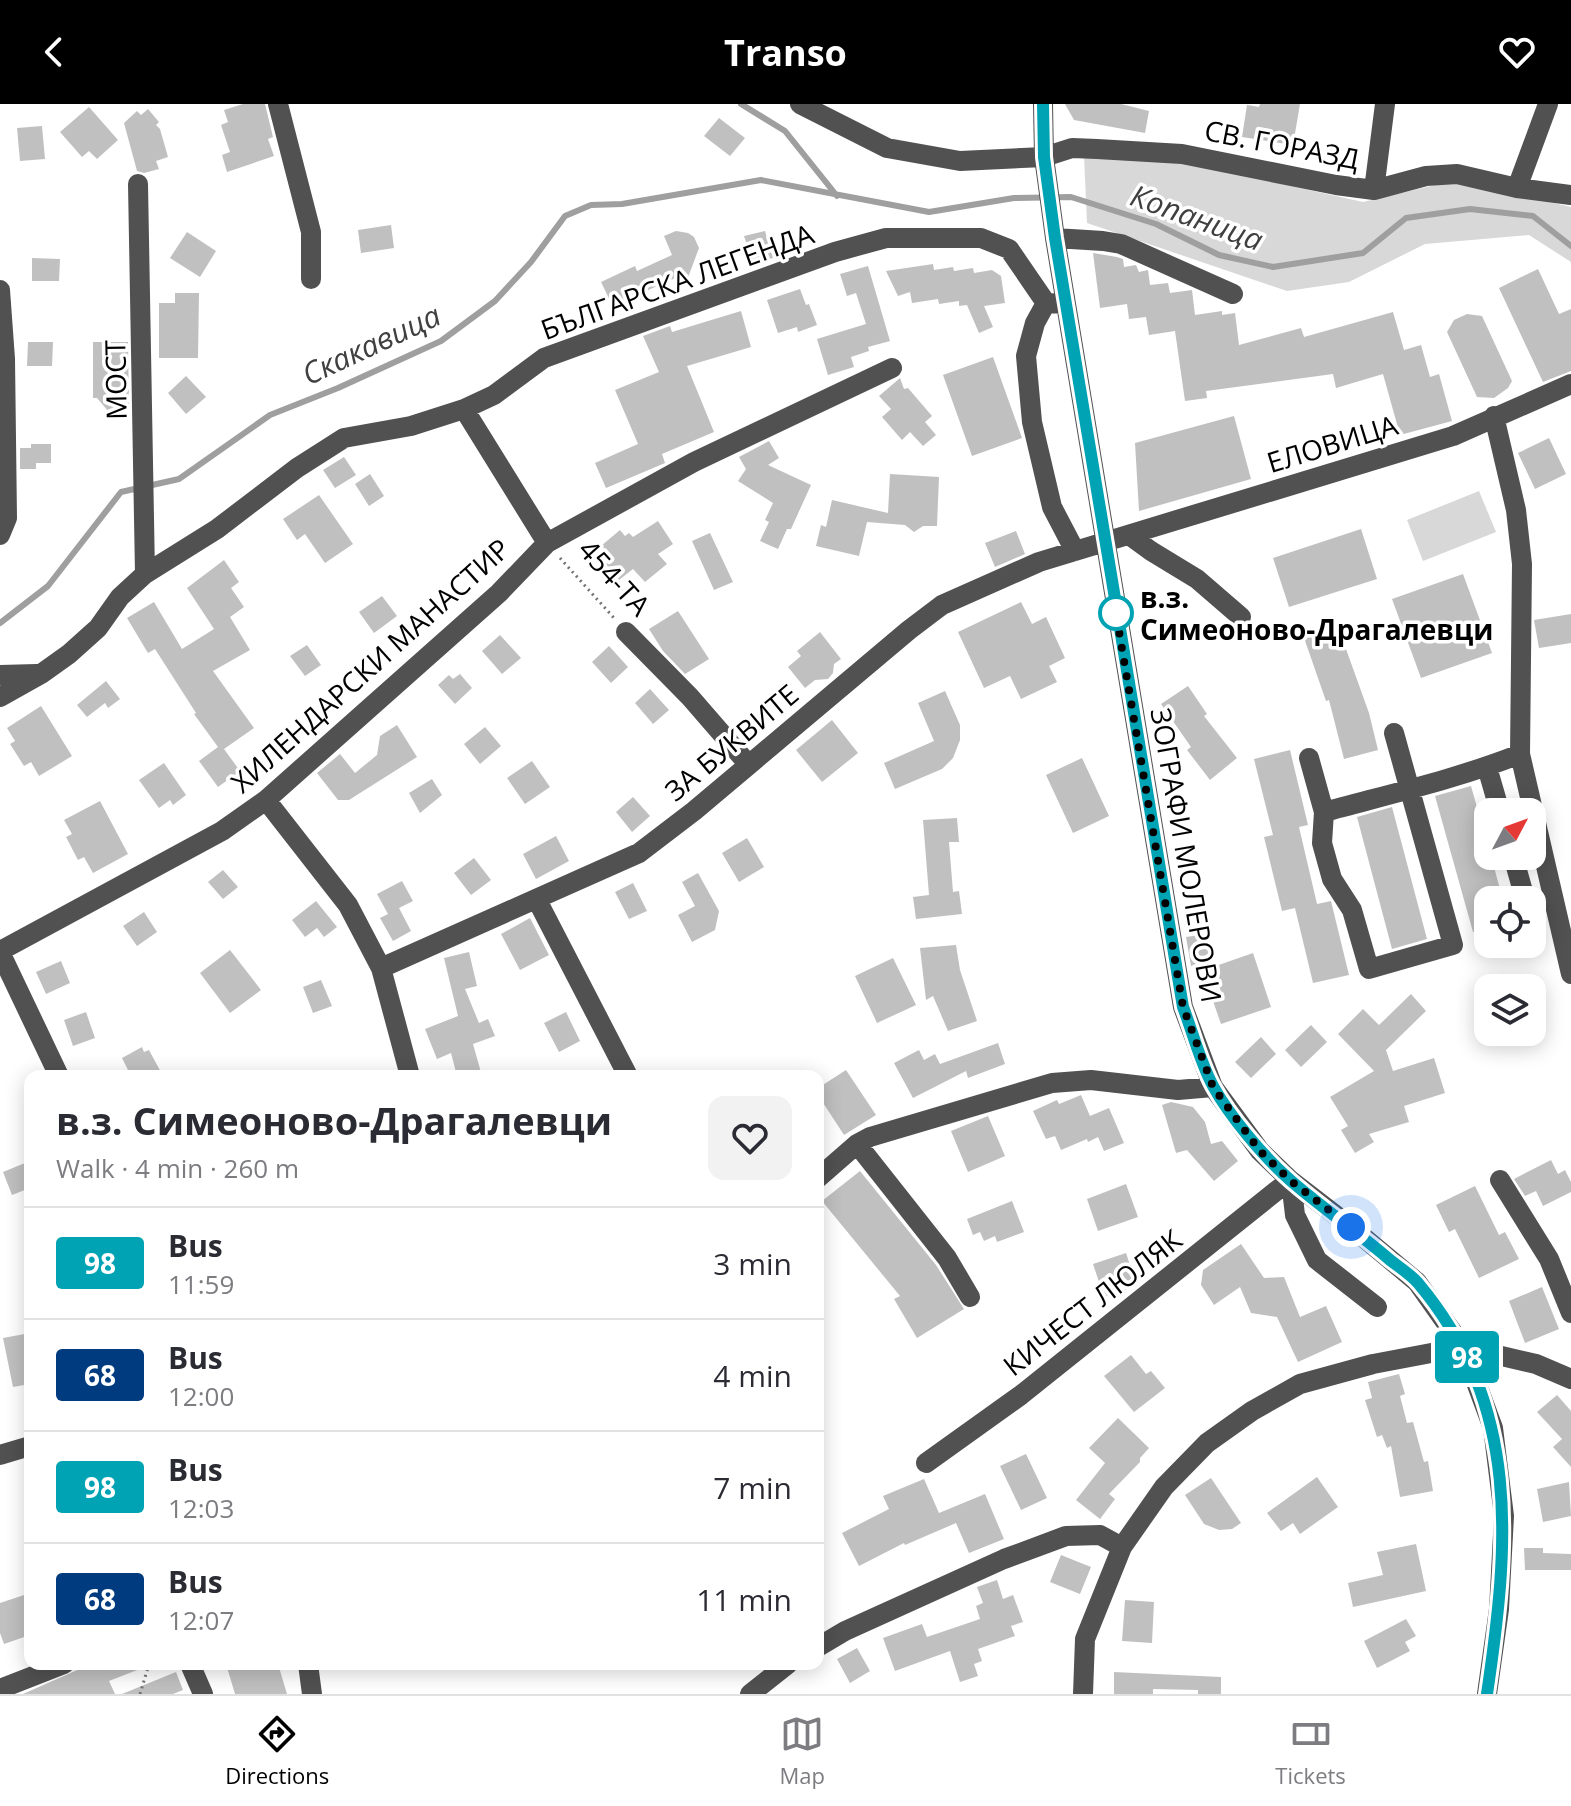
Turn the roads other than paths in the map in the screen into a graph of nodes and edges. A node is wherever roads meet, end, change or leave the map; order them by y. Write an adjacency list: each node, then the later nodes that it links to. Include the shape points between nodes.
1 (278, 104): 12 (street, via 311,232)
2 (800, 104): 6 (street, СВ. ГОРАЗД, via 887,148 960,161)
3 (1043, 104): 6 (street, ЗОГРАФИ МОЛЕРОВИ)
4 (1385, 104): 9 (street)
5 (1548, 104): 8 (street)
6 (1045, 167): 9 (street, СВ. ГОРАЗД, via 1072,148 1182,154); 11 (street, ЗОГРАФИ МОЛЕРОВИ)
7 (138, 184): 25 (street, МОСТ)
8 (1517, 188): 9 (street, СВ. ГОРАЗД, via 1457,174); 10 (street, СВ. ГОРАЗД)
9 (1374, 190)
10 (1571, 195)
11 (1054, 230): 14 (street, via 1121,244); 15 (street, ЗОГРАФИ МОЛЕРОВИ)
12 (311, 279)
13 (0, 290): 20 (street, via 7,518)
14 (1233, 294)
15 (1056, 303): 18 (street, БЪЛГАРСКА ЛЕГЕНДА, via 1009,249 981,238 886,238 544,358 494,395); 22 (street, ЗОГРАФИ МОЛЕРОВИ); 24 (street, via 1035,323 1026,356 1032,422 1052,507)
16 (892, 368): 23 (street, ХИЛЕНДАРСКИ МАНАСТИР, via 694,462)
17 (1571, 384): 19 (street, ЕЛОВИЦА)
18 (464, 409): 23 (street, 454-ТА); 25 (street, БЪЛГАРСКА ЛЕГЕНДА, via 411,426 344,438)
19 (1494, 416): 21 (street, ЕЛОВИЦА, via 1453,436); 32 (street, via 1516,510 1522,564)
20 (0, 535)
21 (1129, 535): 22 (street, ЕЛОВИЦА); 26 (street, via 1197,579)
22 (1104, 542): 24 (street, ЗА БУКВИТЕ); 47 (street, ЗОГРАФИ МОЛЕРОВИ, via 1183,1007)
23 (547, 543): 38 (street, ХИЛЕНДАРСКИ МАНАСТИР, via 499,593)
24 (1075, 551): 34 (street, ЗА БУКВИТЕ, via 942,605)
25 (145, 574): 28 (street, БЪЛГАРСКА ЛЕГЕНДА, via 98,628)
26 (1241, 617)
27 (626, 632): 34 (street, 454-ТА)
28 (41, 674): 29 (street); 30 (street, БЪЛГАРСКА ЛЕГЕНДА)
29 (0, 675)
30 (0, 697)
31 (1394, 733): 36 (street)
32 (1520, 754): 35 (street); 43 (street)
33 (1309, 758): 39 (street)
34 (749, 765): 40 (street, ЗА БУКВИТЕ, via 639,853)
35 (1487, 767): 36 (street); 37 (street)
36 (1409, 789): 39 (street); 39 (street, via 1453,945 1369,969 1352,910 1332,879 1322,843)
37 (1496, 798)
38 (266, 800): 41 (street, ХИЛЕНДАРСКИ МАНАСТИР, via 222,831); 42 (street, via 348,905)
39 (1324, 812)
40 (537, 900): 42 (street, ЗА БУКВИТЕ); 46 (street)
41 (0, 951): 44 (street)
42 (381, 968): 45 (street)
43 (1571, 974)
44 (56, 1070)
45 (408, 1070)
46 (625, 1070)
47 (1213, 1087): 48 (street, via 1052,1083); 51 (street, ЗОГРАФИ МОЛЕРОВИ, via 1260,1151)
48 (857, 1144): 49 (street); 52 (street, via 947,1258)
49 (824, 1173)
50 (1500, 1180): 54 (street, via 1549,1259)
51 (1291, 1181): 53 (street, via 1295,1215 1317,1260); 55 (street, ЗОГРАФИ МОЛЕРОВИ, via 1417,1282); 59 (street, КИЧЕСТ ЛЮЛЯК, via 1021,1395)
52 (970, 1297)
53 (1377, 1307)
54 (1571, 1313)
55 (1463, 1347): 56 (street, via 1536,1364); 60 (street, via 1300,1384 1252,1411 1207,1443 1164,1487); 71 (street, ЗОГРАФИ МОЛЕРОВИ, via 1493,1428 1504,1516)
56 (1571, 1379)
57 (24, 1448): 58 (street)
58 (0, 1455)
59 (926, 1463)
60 (1122, 1547): 61 (street, via 1100,1535 1066,1536 1004,1559); 70 (street, via 1085,1639)
61 (824, 1643)
62 (49, 1670): 66 (street)
63 (193, 1670): 67 (street)
64 (309, 1670): 68 (street)
65 (780, 1670): 69 (street)
66 (0, 1689)
67 (203, 1694)
68 (312, 1694)
69 (750, 1694)
70 (1083, 1694)
71 (1487, 1694)

